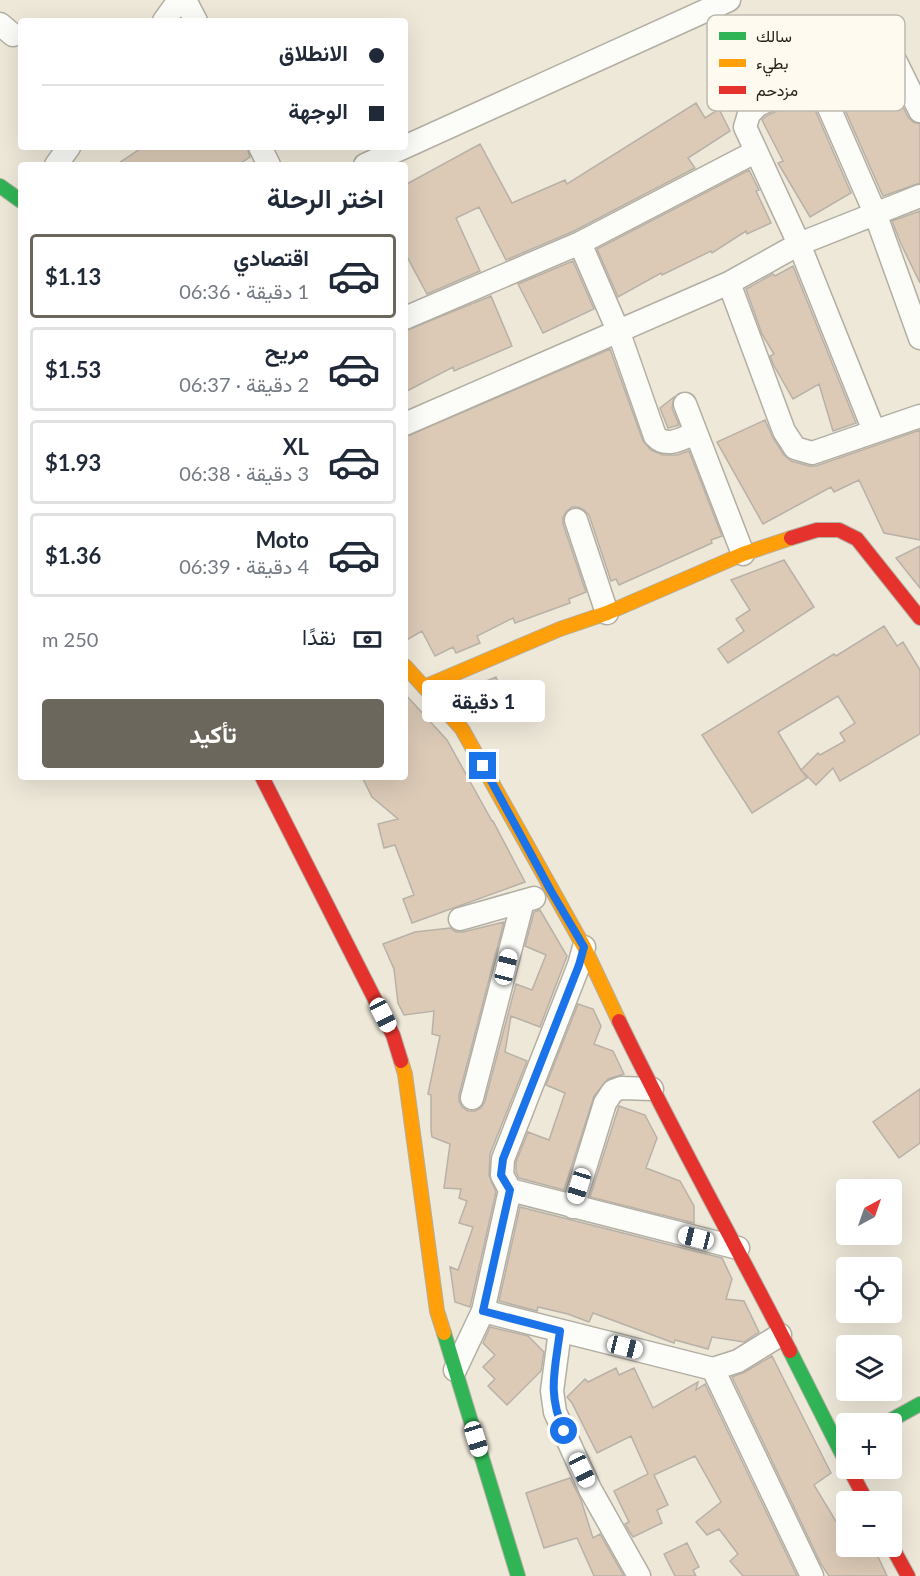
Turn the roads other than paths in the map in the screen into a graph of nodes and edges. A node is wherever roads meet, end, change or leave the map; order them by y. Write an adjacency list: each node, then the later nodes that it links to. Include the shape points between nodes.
1 (179, 0): 4 (street)
2 (185, 0): 5 (street)
3 (729, 0): 10 (street)
4 (166, 18)
5 (194, 18)
6 (905, 80): 9 (street)
7 (752, 111): 12 (street, via 746,127)
8 (831, 111): 17 (street)
9 (920, 111)
10 (408, 146)
11 (398, 150): 13 (street)
12 (755, 152): 18 (street); 19 (street)
13 (372, 162)
14 (0, 186): 16 (street)
15 (920, 196): 17 (street)
16 (18, 199)
17 (876, 213): 19 (street); 23 (street)
18 (580, 243): 21 (street); 22 (street)
19 (799, 244): 20 (street); 27 (street)
20 (729, 284): 22 (street); 27 (street, via 784,431 795,448 812,453)
21 (408, 317)
22 (619, 333): 26 (street); 28 (street, via 655,436 667,443)
23 (920, 338)
24 (685, 404): 28 (street)
25 (920, 416): 27 (street)
26 (408, 423)
27 (874, 431)
28 (696, 433): 30 (street)
29 (576, 520): 31 (street)
30 (743, 554): 31 (street); 32 (street, via 817,531 839,530 857,539)
31 (607, 613): 34 (street)
32 (920, 618)
33 (408, 669): 34 (street)
34 (424, 687): 36 (street, via 462,729)
35 (264, 780): 49 (street, via 393,1035 405,1074 437,1311)
36 (551, 891): 37 (street); 39 (street)
37 (523, 901): 38 (street); 41 (street)
38 (460, 920)
39 (584, 947): 40 (street); 42 (street, via 503,1159 501,1175)
40 (652, 1089): 43 (street, via 613,1091 605,1103); 44 (street)
41 (472, 1098)
42 (510, 1190): 43 (street); 45 (street)
43 (573, 1207): 44 (street)
44 (738, 1248): 47 (street)
45 (483, 1311): 46 (street); 49 (street)
46 (560, 1331): 48 (street); 55 (street, via 552,1391 555,1412 590,1489)
47 (780, 1335): 48 (street, via 738,1361); 52 (street)
48 (713, 1369): 56 (street)
49 (455, 1370): 54 (street)
50 (920, 1404): 51 (street)
51 (902, 1414)
52 (836, 1435)
53 (898, 1557): 57 (street)
54 (518, 1576)
55 (639, 1576)
56 (812, 1576)
57 (908, 1576)

